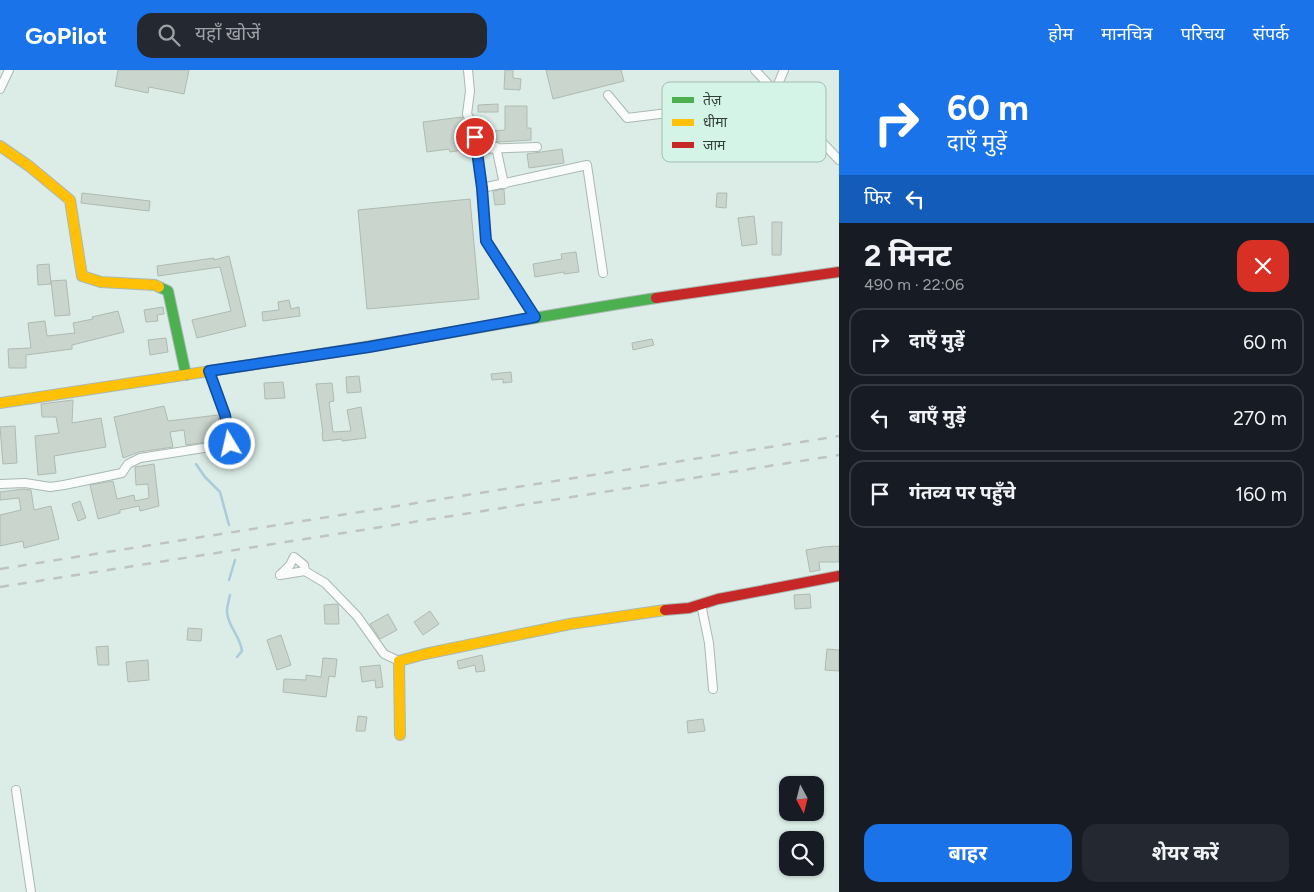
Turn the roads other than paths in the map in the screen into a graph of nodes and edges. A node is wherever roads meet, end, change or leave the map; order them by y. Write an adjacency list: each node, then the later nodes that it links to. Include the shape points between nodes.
1 (9, 70): 7 (street)
2 (468, 70): 14 (street, via 467,114 473,124)
3 (755, 70): 5 (street)
4 (784, 70): 6 (street)
5 (766, 82)
6 (779, 82)
7 (0, 89)
8 (608, 95): 9 (street, via 627,118)
9 (662, 114)
10 (0, 146): 22 (street, via 70,200 82,276 101,282 155,286 168,291)
11 (826, 146): 15 (street)
12 (496, 147): 13 (street); 14 (street); 16 (street)
13 (536, 147)
14 (477, 149): 17 (street)
15 (839, 160)
16 (504, 184): 17 (street); 19 (street, via 587,165)
17 (482, 188): 20 (street, via 486,241)
18 (839, 272): 20 (street)
19 (603, 273)
20 (535, 317): 21 (street)
21 (209, 371): 22 (street); 24 (street, via 225,415 230,444 140,458 128,464 122,473 64,485)
22 (186, 375): 23 (street)
23 (0, 403)
24 (0, 484)
25 (305, 571): 28 (street, via 325,583 356,616 384,654)
26 (839, 576): 27 (street)
27 (701, 604): 28 (street, via 570,624); 29 (street)
28 (399, 661): 30 (street)
29 (713, 689)
30 (400, 735)
31 (16, 790): 32 (street)
32 (31, 892)

